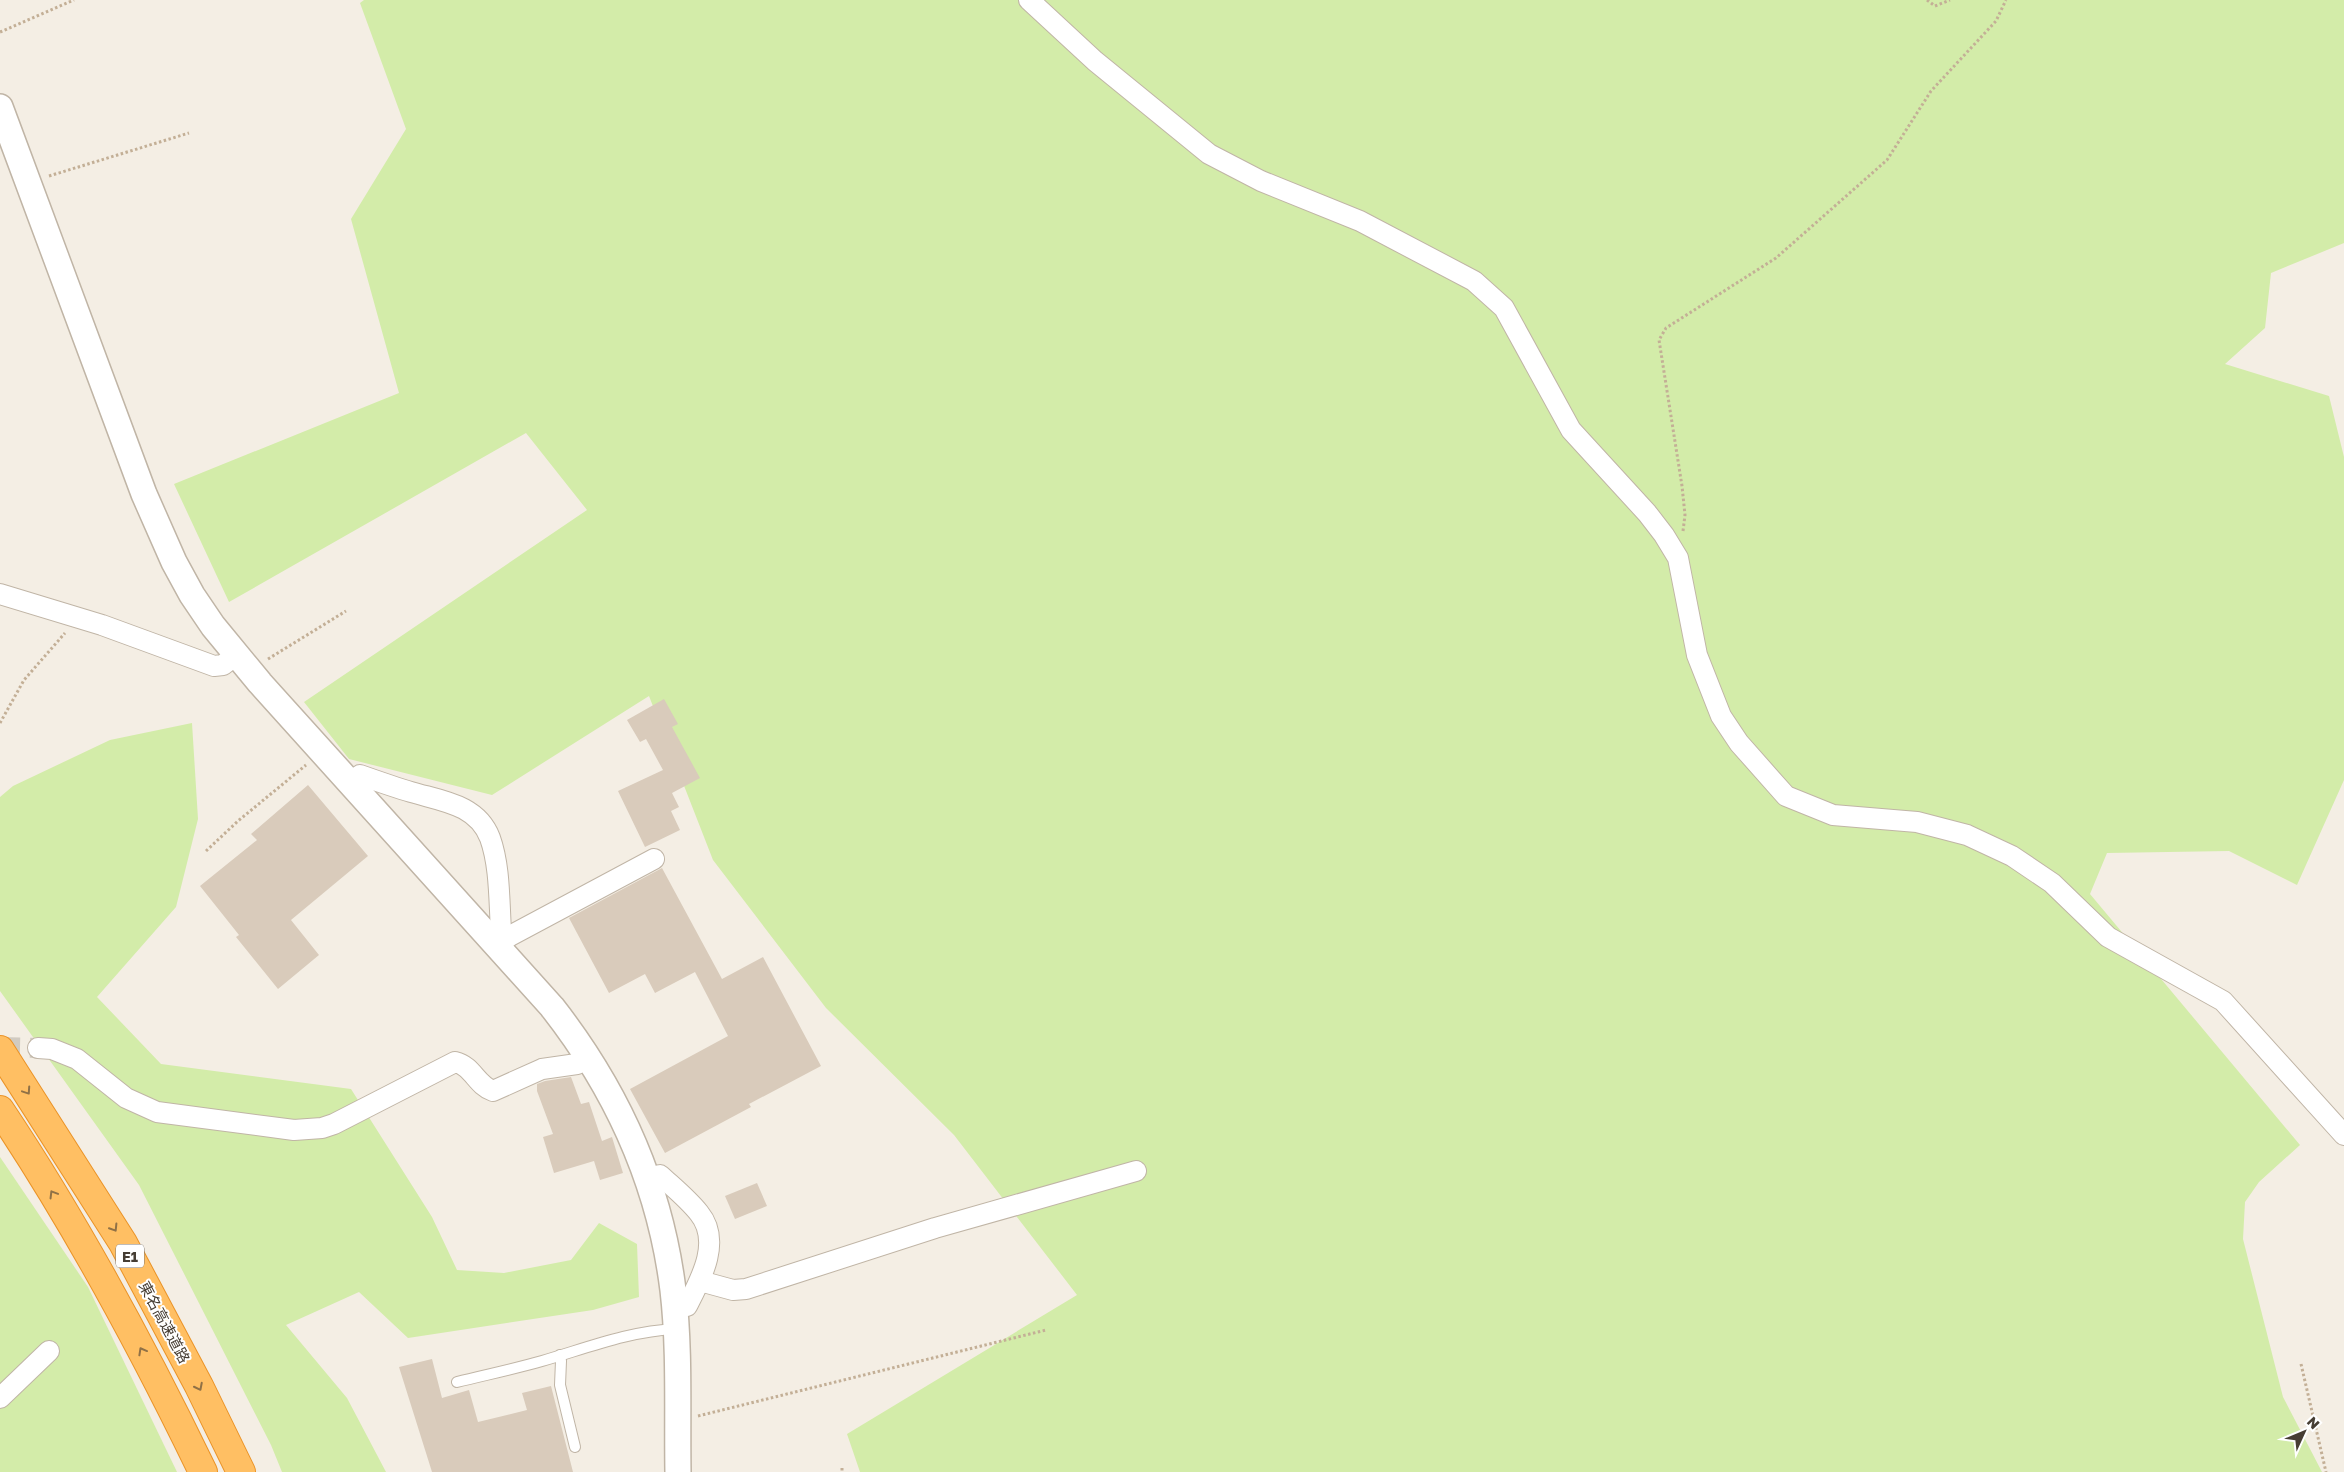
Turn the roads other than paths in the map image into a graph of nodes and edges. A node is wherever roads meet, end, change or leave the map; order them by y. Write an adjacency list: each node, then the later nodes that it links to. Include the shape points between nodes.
1 (1030, 0): 12 (street, via 1095,61 1209,154 1261,181 1360,222 1474,281 1504,308 1571,430 1647,513 1678,558 1696,655 1720,716 1739,744 1786,796 1833,815 1918,822 1967,836 2012,856 2052,883 2108,937 2223,1001)
2 (0, 107): 4 (street, via 158,529 192,595)
3 (0, 594): 4 (street, via 76,616 214,666)
4 (243, 664): 5 (street)
5 (350, 783): 7 (street); 7 (street, via 360,775 461,806 478,819 489,837 495,857)
6 (654, 859): 7 (street)
7 (503, 942): 10 (street)
8 (38, 1048): 10 (street, via 52,1049 77,1058 126,1098 157,1112 308,1131 334,1124 455,1062 463,1064 493,1091 542,1069 577,1064)
9 (0, 1050): 23 (highway, 東名高速道路 / E1, one-way to 23, via 123,1243)
10 (589, 1057): 14 (street, via 627,1127)
11 (0, 1110): 22 (highway, E1, one-way to 11, via 92,1260)
12 (2344, 1135)
13 (1136, 1171): 15 (street, via 935,1228 746,1289 733,1290)
14 (648, 1179): 15 (street, via 660,1175 704,1220 710,1246); 16 (street, via 663,1234)
15 (700, 1281): 16 (street, via 687,1306)
16 (675, 1318): 18 (lane, via 658,1330); 24 (street)
17 (49, 1351): 20 (street)
18 (560, 1355): 19 (lane); 21 (lane, via 560,1385)
19 (457, 1382)
20 (0, 1398)
21 (575, 1447)
22 (203, 1472)
23 (241, 1472)
24 (678, 1472)

